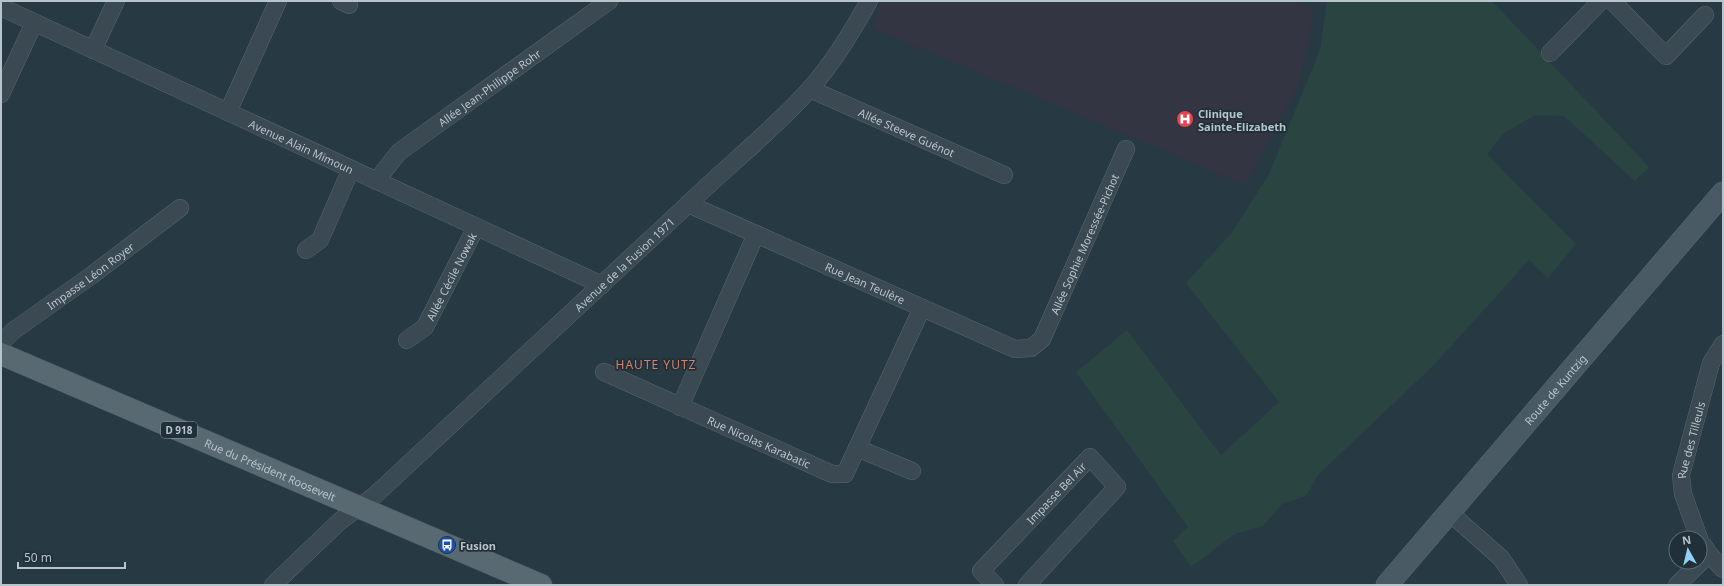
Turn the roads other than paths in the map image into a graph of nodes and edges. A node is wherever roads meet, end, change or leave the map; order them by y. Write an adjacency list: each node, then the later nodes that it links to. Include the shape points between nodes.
1 (116, 1): 10 (street)
2 (278, 1): 14 (street)
3 (609, 1): 18 (street, Allée Jean-Philippe Rohr, via 399,152)
4 (869, 1): 12 (street, Avenue de la Fusion 1971, via 847,39)
5 (1601, 1): 11 (street)
6 (1612, 1): 8 (street, via 1666,56)
7 (1, 7): 9 (street, Avenue Alain Mimoun)
8 (1705, 15)
9 (34, 23): 10 (street, Avenue Alain Mimoun); 13 (street)
10 (93, 50): 14 (street, Avenue Alain Mimoun)
11 (1550, 53)
12 (810, 89): 17 (street, Allée Steeve Guénot); 20 (street, Avenue de la Fusion 1971, via 754,145)
13 (1, 94)
14 (228, 112): 16 (street, Avenue Alain Mimoun)
15 (1126, 149): 27 (street, Allée Sophie Moressée-Pichot)
16 (351, 169): 18 (street, Avenue Alain Mimoun); 24 (street, via 320,240)
17 (1004, 175)
18 (376, 181): 22 (street, Avenue Alain Mimoun)
19 (1723, 193): 37 (street, Route de Kuntzig)
20 (688, 204): 23 (street, Rue Jean Teulère); 25 (street, Avenue de la Fusion 1971)
21 (180, 208): 29 (street, Impasse Léon Royer, via 13,331)
22 (476, 227): 25 (street, Avenue Alain Mimoun); 28 (street, Allée Cécile Nowak, via 425,327)
23 (756, 234): 26 (street, Rue Jean Teulère); 33 (street)
24 (306, 250)
25 (602, 285): 36 (street, Avenue de la Fusion 1971, via 373,497)
26 (922, 308): 27 (street, Rue Jean Teulère, via 1014,349 1031,348); 34 (street, Rue Nicolas Karabatic)
27 (1042, 339)
28 (407, 340)
29 (1, 343)
30 (1723, 344): 38 (street, Rue des Tilleuls, via 1711,363 1681,475 1683,494)
31 (1, 354): 36 (main road, Rue du Président Roosevelt / D 918)
32 (604, 372): 33 (street)
33 (680, 406): 34 (street, Rue Nicolas Karabatic, via 832,474 845,474)
34 (857, 448): 35 (street)
35 (912, 472)
36 (358, 507): 42 (street, Avenue de la Fusion 1971); 43 (main road, Rue du Président Roosevelt / D 918)
37 (1450, 513): 46 (street, Route de Kuntzig); 47 (street, via 1501,558)
38 (1697, 530)
39 (1708, 550): 40 (street, Rue des Tilleuls)
40 (1723, 569)
41 (1687, 570): 48 (street)
42 (273, 585)
43 (541, 585)
44 (995, 585): 45 (street, Impasse Bel Air, via 981,571 1090,456 1117,487)
45 (1027, 585)
46 (1387, 585)
47 (1519, 585)
48 (1677, 585)

